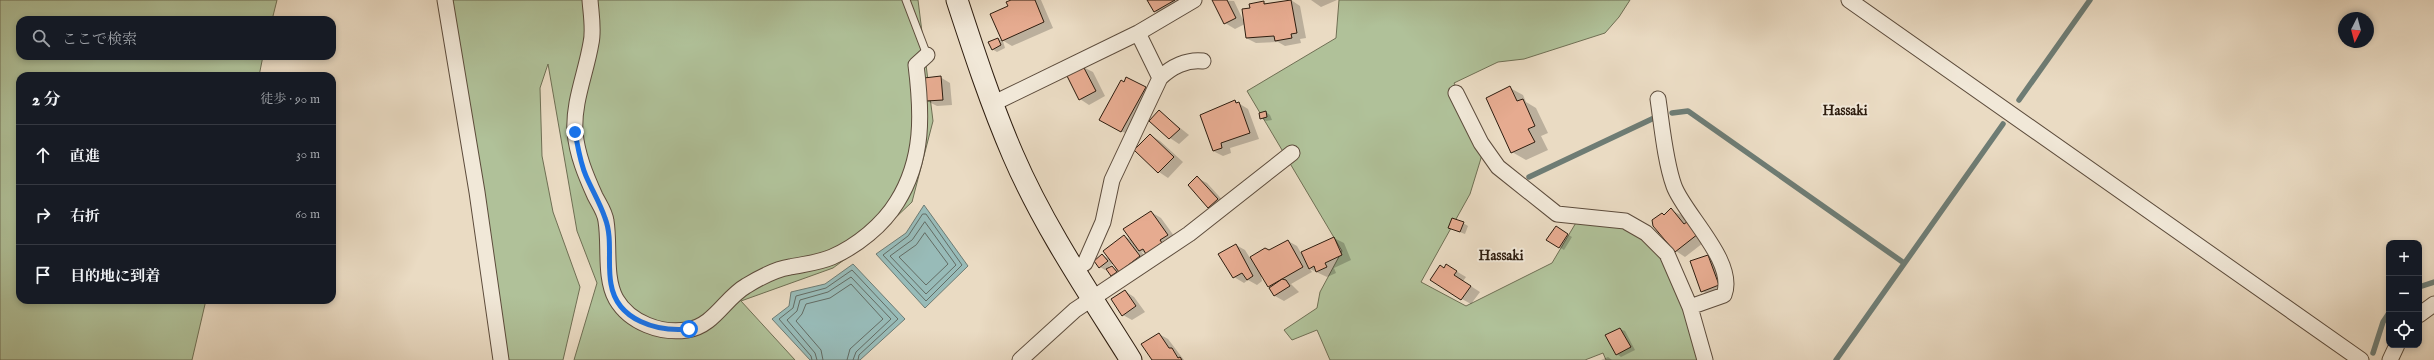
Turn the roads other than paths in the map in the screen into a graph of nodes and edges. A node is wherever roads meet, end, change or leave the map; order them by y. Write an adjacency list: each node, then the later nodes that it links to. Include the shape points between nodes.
1 (444, 0): 21 (street, via 477,192)
2 (590, 0): 8 (street, via 592,41 576,108 575,132 586,175 606,219 611,285 616,298 626,311 640,322 671,331 689,329 706,323 744,287 761,278 787,267 811,264 832,257 851,246 887,217 908,181 916,160 921,116 916,65)
3 (906, 0): 8 (lane)
4 (957, 0): 13 (street)
5 (1194, 0): 7 (street)
6 (1849, 0): 25 (street)
7 (1138, 33): 10 (street); 13 (street)
8 (927, 55)
9 (1203, 61): 10 (street, via 1192,60 1168,70)
10 (1160, 78): 15 (street, via 1112,180 1103,222 1085,263)
11 (1456, 93): 18 (street, via 1481,143 1498,167 1557,214 1625,221 1646,233 1667,254)
12 (1658, 99): 18 (street, via 1674,187 1705,233 1719,260 1727,286 1724,295)
13 (992, 104): 15 (street, via 1013,156)
14 (1292, 153): 16 (street, via 1188,234)
15 (1074, 270): 16 (street)
16 (1093, 299): 22 (street, via 1075,310); 23 (street)
17 (2434, 304): 19 (street)
18 (1690, 307): 24 (street)
19 (2422, 313)
20 (2396, 348): 26 (street)
21 (501, 360)
22 (1020, 360)
23 (1131, 360)
24 (1705, 360)
25 (2360, 360)
26 (2390, 360)

